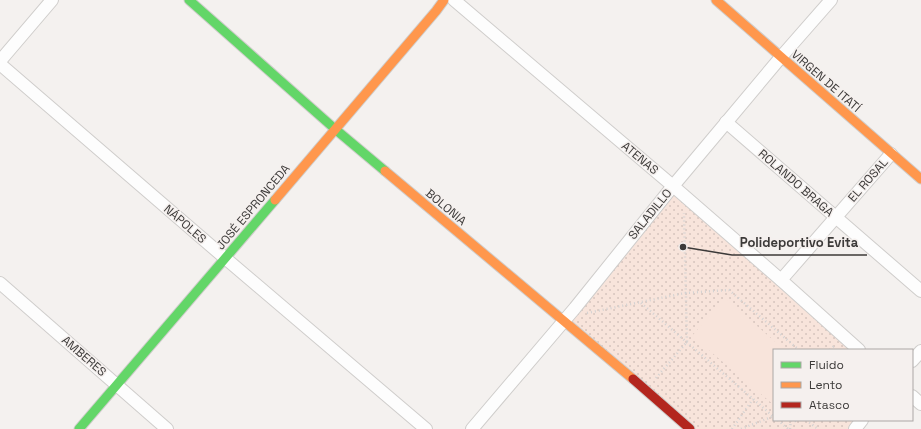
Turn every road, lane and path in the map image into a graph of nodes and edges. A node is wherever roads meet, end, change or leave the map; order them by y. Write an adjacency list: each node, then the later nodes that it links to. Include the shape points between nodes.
1 (52, 0): 8 (street)
2 (189, 0): 10 (street, BOLONIA)
3 (444, 0): 10 (street, JOSÉ ESPRONCEDA)
4 (454, 0): 13 (street, ATENAS)
5 (716, 0): 7 (street, VIRGEN DE ITATÍ)
6 (831, 0): 7 (street, SALADILLO)
7 (781, 57): 9 (street, SALADILLO); 11 (street, VIRGEN DE ITATÍ)
8 (0, 63): 16 (street, NÁPOLES)
9 (726, 122): 13 (street, SALADILLO); 15 (street, ROLANDO BRAGA)
10 (335, 129): 16 (street, JOSÉ ESPRONCEDA); 23 (street, BOLONIA)
11 (891, 154): 12 (street, VIRGEN DE ITATÍ); 15 (street, EL ROSAL)
12 (921, 180)
13 (673, 186): 14 (street, ATENAS); 22 (street, SALADILLO)
14 (684, 196): 17 (street, ATENAS); 20 (path)
15 (836, 217): 17 (street, EL ROSAL); 19 (street, ROLANDO BRAGA)
16 (226, 258): 29 (street, JOSÉ ESPRONCEDA); 41 (street, NÁPOLES)
17 (781, 280): 26 (street, ATENAS)
18 (0, 283): 29 (street, AMBERES)
19 (921, 291)
20 (685, 293): 21 (path); 24 (path); 25 (path, via 729,290)
21 (641, 302): 22 (path, via 584,314); 24 (path)
22 (575, 308): 23 (street, SALADILLO)
23 (563, 320): 30 (street, BOLONIA); 42 (street, SALADILLO)
24 (687, 342): 30 (path); 32 (path)
25 (798, 349)
26 (858, 349)
27 (921, 351): 28 (street)
28 (913, 360)
29 (117, 385): 39 (street, JOSÉ ESPRONCEDA); 40 (street, AMBERES)
30 (646, 390): 43 (street, BOLONIA)
31 (913, 397): 33 (street)
32 (753, 399): 34 (path); 44 (path)
33 (921, 404)
34 (773, 415)
35 (773, 416): 45 (path)
36 (779, 421): 46 (path)
37 (807, 421): 47 (path)
38 (861, 421): 48 (street)
39 (79, 429)
40 (167, 429)
41 (426, 429)
42 (472, 429)
43 (690, 429)
44 (732, 429)
45 (741, 429)
46 (789, 429)
47 (818, 429)
48 (855, 429)

